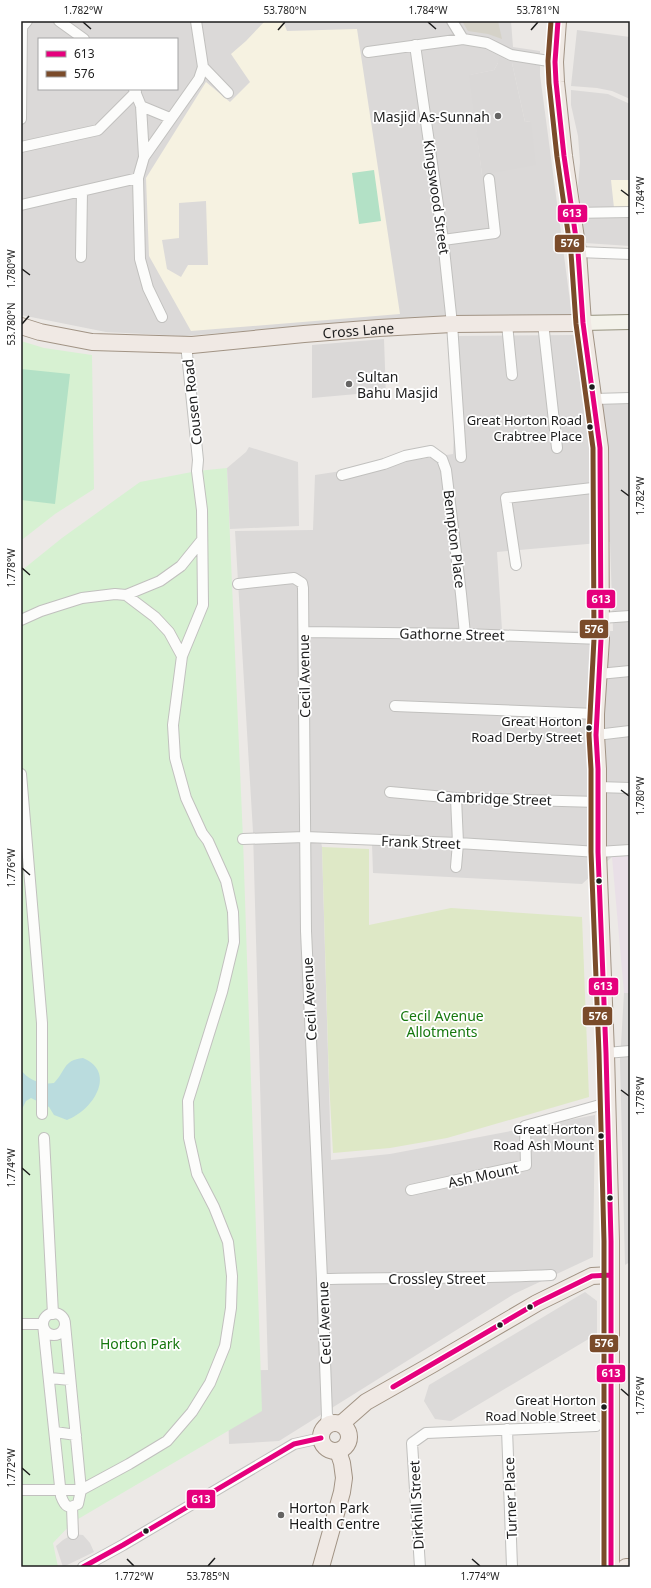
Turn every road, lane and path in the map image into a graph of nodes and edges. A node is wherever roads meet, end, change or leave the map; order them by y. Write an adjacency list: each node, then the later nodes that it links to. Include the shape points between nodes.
1 (59, 21): 6 (street)
2 (196, 21): 12 (street)
3 (452, 21): 8 (street)
4 (558, 21): 11 (main road)
5 (23, 25): 17 (street)
6 (72, 25): 7 (street)
7 (83, 38)
8 (463, 39): 9 (street); 11 (street, via 487,44 511,55)
9 (415, 46): 10 (street); 26 (street, Kingswood Street)
10 (368, 52)
11 (555, 62): 25 (main road)
12 (203, 68): 14 (street); 16 (street, via 199,79)
13 (135, 91): 15 (street); 18 (street, via 98,130)
14 (228, 93)
15 (141, 106): 16 (street); 19 (street)
16 (170, 118): 19 (street)
17 (21, 119)
18 (21, 147)
19 (144, 157): 20 (street)
20 (138, 178): 22 (street); 30 (street, via 140,259 148,288)
21 (489, 179): 26 (street, via 496,233)
22 (82, 191): 23 (street); 29 (street)
23 (21, 205)
24 (630, 212): 25 (street)
25 (572, 213): 27 (main road)
26 (443, 240): 34 (street, Kingswood Street)
27 (578, 252): 28 (street); 33 (main road)
28 (630, 254)
29 (81, 258)
30 (162, 317)
31 (630, 322): 33 (street)
32 (543, 323): 33 (main road, Cross Lane); 35 (main road, Cross Lane); 41 (street)
33 (583, 323): 40 (main road)
34 (452, 324): 35 (main road, Cross Lane); 37 (main road, Cross Lane); 42 (street, Kingswood Street)
35 (507, 324): 38 (street)
36 (21, 326): 37 (main road, Cross Lane, via 92,342 134,345)
37 (186, 344): 45 (street, Cousen Road, via 198,460)
38 (512, 375)
39 (630, 398): 40 (street)
40 (594, 399): 44 (main road, via 600,448)
41 (557, 448)
42 (461, 457)
43 (342, 475): 53 (street, Bempton Place, via 431,451 442,459 446,470)
44 (601, 487): 46 (street, via 506,498); 50 (main road)
45 (202, 540): 48 (street, via 181,566 160,581); 55 (street, Cousen Road, via 203,605)
46 (516, 565)
47 (238, 584): 52 (street, Cecil Avenue, via 294,578 302,583)
48 (126, 595): 51 (street, via 82,598); 55 (street, via 155,617 169,632)
49 (630, 616): 50 (street)
50 (601, 618): 54 (main road)
51 (21, 620)
52 (304, 632): 53 (street, Gathorne Street); 67 (street, Cecil Avenue)
53 (464, 634): 54 (street, Gathorne Street)
54 (601, 639): 57 (main road)
55 (182, 656): 100 (street, Cousen Road, via 173,725 175,758 186,798 226,881 233,912 234,942 222,992 188,1101 189,1138 197,1174 228,1242 232,1276 231,1308 225,1346 210,1383 192,1412 167,1441)
56 (630, 671): 57 (street)
57 (598, 674): 59 (main road)
58 (394, 706): 59 (street)
59 (596, 714): 61 (main road)
60 (630, 731): 61 (street)
61 (596, 735): 65 (main road)
62 (21, 774): 76 (street, via 42,1023)
63 (630, 788): 65 (street, Cambridge Street)
64 (390, 792): 66 (street, Cambridge Street)
65 (598, 795): 66 (street, Cambridge Street); 71 (main road)
66 (456, 798): 69 (street)
67 (305, 837): 68 (street, Frank Street); 69 (street, Frank Street); 82 (street, Cecil Avenue, via 306,931)
68 (244, 839)
69 (458, 843): 71 (street, Frank Street); 72 (street)
70 (630, 850): 71 (street, Frank Street)
71 (598, 852): 74 (main road)
72 (456, 867)
73 (630, 1051): 74 (street)
74 (606, 1053): 75 (main road)
75 (607, 1103): 78 (street, Ash Mount, via 525,1126 526,1165); 80 (main road)
76 (42, 1114)
77 (44, 1138): 84 (street)
78 (411, 1190)
79 (550, 1275): 82 (street, Crossley Street, via 454,1279)
80 (611, 1275): 81 (main road); 83 (main road)
81 (592, 1276): 83 (main road, via 606,1290); 90 (main road, via 537,1303)
82 (322, 1279): 91 (street, Cecil Avenue)
83 (611, 1302): 108 (main road)
84 (53, 1314): 86 (street, via 45,1319); 87 (street, via 62,1318)
85 (21, 1324): 86 (street)
86 (44, 1324): 87 (street, via 49,1334 55,1335 63,1330); 88 (street)
87 (65, 1324): 89 (street)
88 (50, 1378): 89 (street); 94 (street)
89 (70, 1380): 95 (street)
90 (393, 1387): 91 (main road); 96 (main road, via 356,1426)
91 (330, 1426): 96 (main road, via 348,1430); 97 (main road, via 325,1447); 104 (street, via 294,1444)
92 (596, 1426): 93 (street)
93 (507, 1429): 106 (street, Dirkhill Street, via 426,1433 412,1443); 107 (street, Turner Place)
94 (55, 1432): 95 (street); 99 (street)
95 (76, 1435): 100 (street)
96 (350, 1438): 97 (main road, via 346,1447)
97 (338, 1451): 105 (main road, via 344,1478 342,1492)
98 (21, 1490): 99 (street)
99 (61, 1490): 100 (street); 101 (street, via 64,1503)
100 (81, 1490): 101 (street, via 78,1504)
101 (72, 1507): 102 (street)
102 (74, 1534)
103 (630, 1566): 109 (main road)
104 (83, 1567)
105 (321, 1567)
106 (420, 1567)
107 (512, 1567)
108 (611, 1567)
109 (626, 1567)

